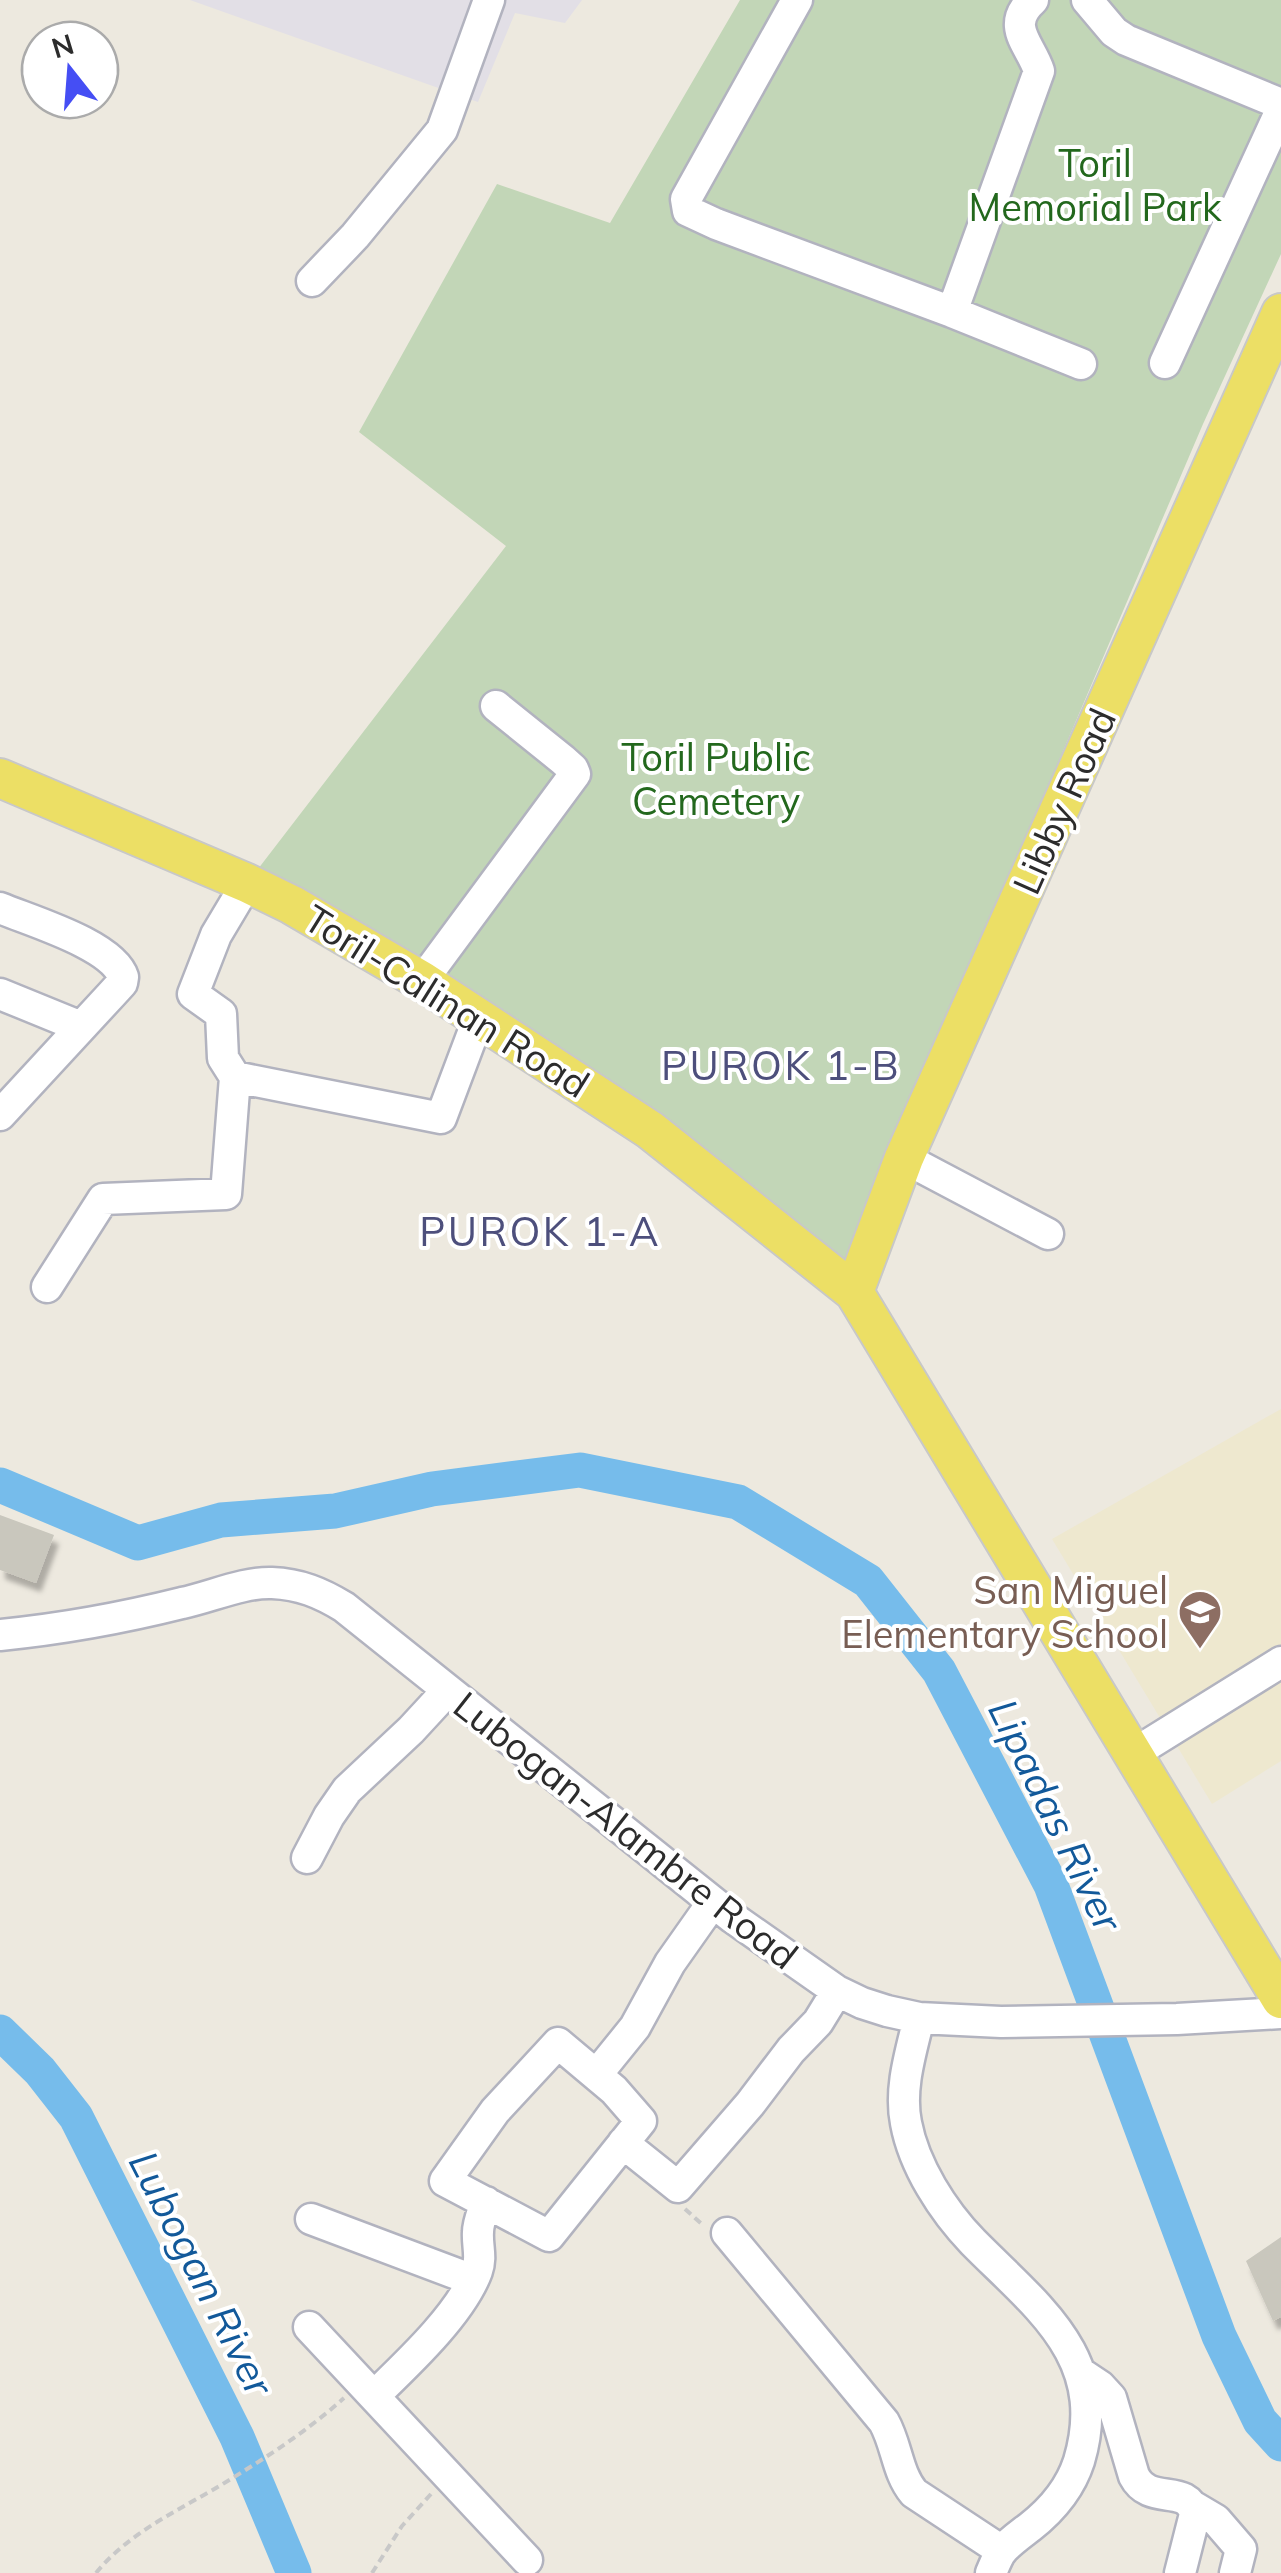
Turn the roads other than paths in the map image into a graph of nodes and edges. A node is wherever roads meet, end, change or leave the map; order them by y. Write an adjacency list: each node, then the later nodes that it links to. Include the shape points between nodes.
1 (489, 0): 7 (street, via 442,130)
2 (797, 0): 8 (street, via 686,208)
3 (1088, 0): 5 (street, via 1126,40)
4 (1019, 3): 8 (street, via 1022,40 1039,71)
5 (1281, 107): 6 (street)
6 (1274, 142): 10 (street)
7 (312, 281)
8 (952, 312): 11 (street)
9 (1281, 313): 23 (main road, Libby Road)
10 (1165, 363)
11 (1081, 364)
12 (496, 706): 16 (street, via 574,774)
13 (0, 778): 14 (main road, Toril-Calinan Road)
14 (248, 883): 16 (main road, Toril-Calinan Road); 20 (street, via 216,936 194,994 221,1014 224,1058)
15 (0, 908): 19 (street, via 99,949 122,970 122,983)
16 (422, 982): 18 (main road, Toril-Calinan Road)
17 (0, 994): 19 (street)
18 (479, 1018): 20 (street, via 440,1118); 26 (main road, Toril-Calinan Road, via 650,1130)
19 (81, 1027): 21 (street)
20 (235, 1077): 25 (street, via 226,1194 103,1199)
21 (12, 1084): 22 (street)
22 (0, 1115)
23 (904, 1158): 24 (street); 26 (main road, Libby Road)
24 (1048, 1234)
25 (47, 1286)
26 (854, 1292): 30 (main road)
27 (0, 1635): 29 (street, Lubogan-Alambre Road, via 133,1614 267,1582 293,1584 344,1608)
28 (1281, 1662): 30 (street)
29 (447, 1691): 31 (street, via 347,1790); 32 (street, Lubogan-Alambre Road)
30 (1133, 1754): 34 (main road)
31 (307, 1858)
32 (713, 1902): 33 (street, Lubogan-Alambre Road); 37 (street, via 636,2027)
33 (837, 1991): 36 (street, Lubogan-Alambre Road); 38 (street, via 678,2187)
34 (1281, 1999)
35 (1281, 2013): 36 (street, Lubogan-Alambre Road)
36 (919, 2018): 44 (street, via 904,2099 914,2152 970,2240 1038,2304)
37 (598, 2074): 38 (street, via 641,2121); 39 (street, via 558,2042 521,2080 445,2181)
38 (623, 2144): 39 (street, via 549,2236)
39 (486, 2202): 42 (street)
40 (311, 2218): 42 (street)
41 (727, 2232): 48 (street, via 884,2422 905,2483)
42 (473, 2280): 45 (street, via 426,2342)
43 (309, 2327): 45 (street)
44 (1082, 2374): 46 (street, via 1112,2398 1140,2487 1186,2498); 48 (street, via 1088,2416 1072,2482)
45 (367, 2389): 47 (street)
46 (1194, 2508): 49 (street); 50 (street, via 1216,2520 1241,2549)
47 (527, 2560)
48 (996, 2562)
49 (1180, 2573)
50 (1235, 2573)

